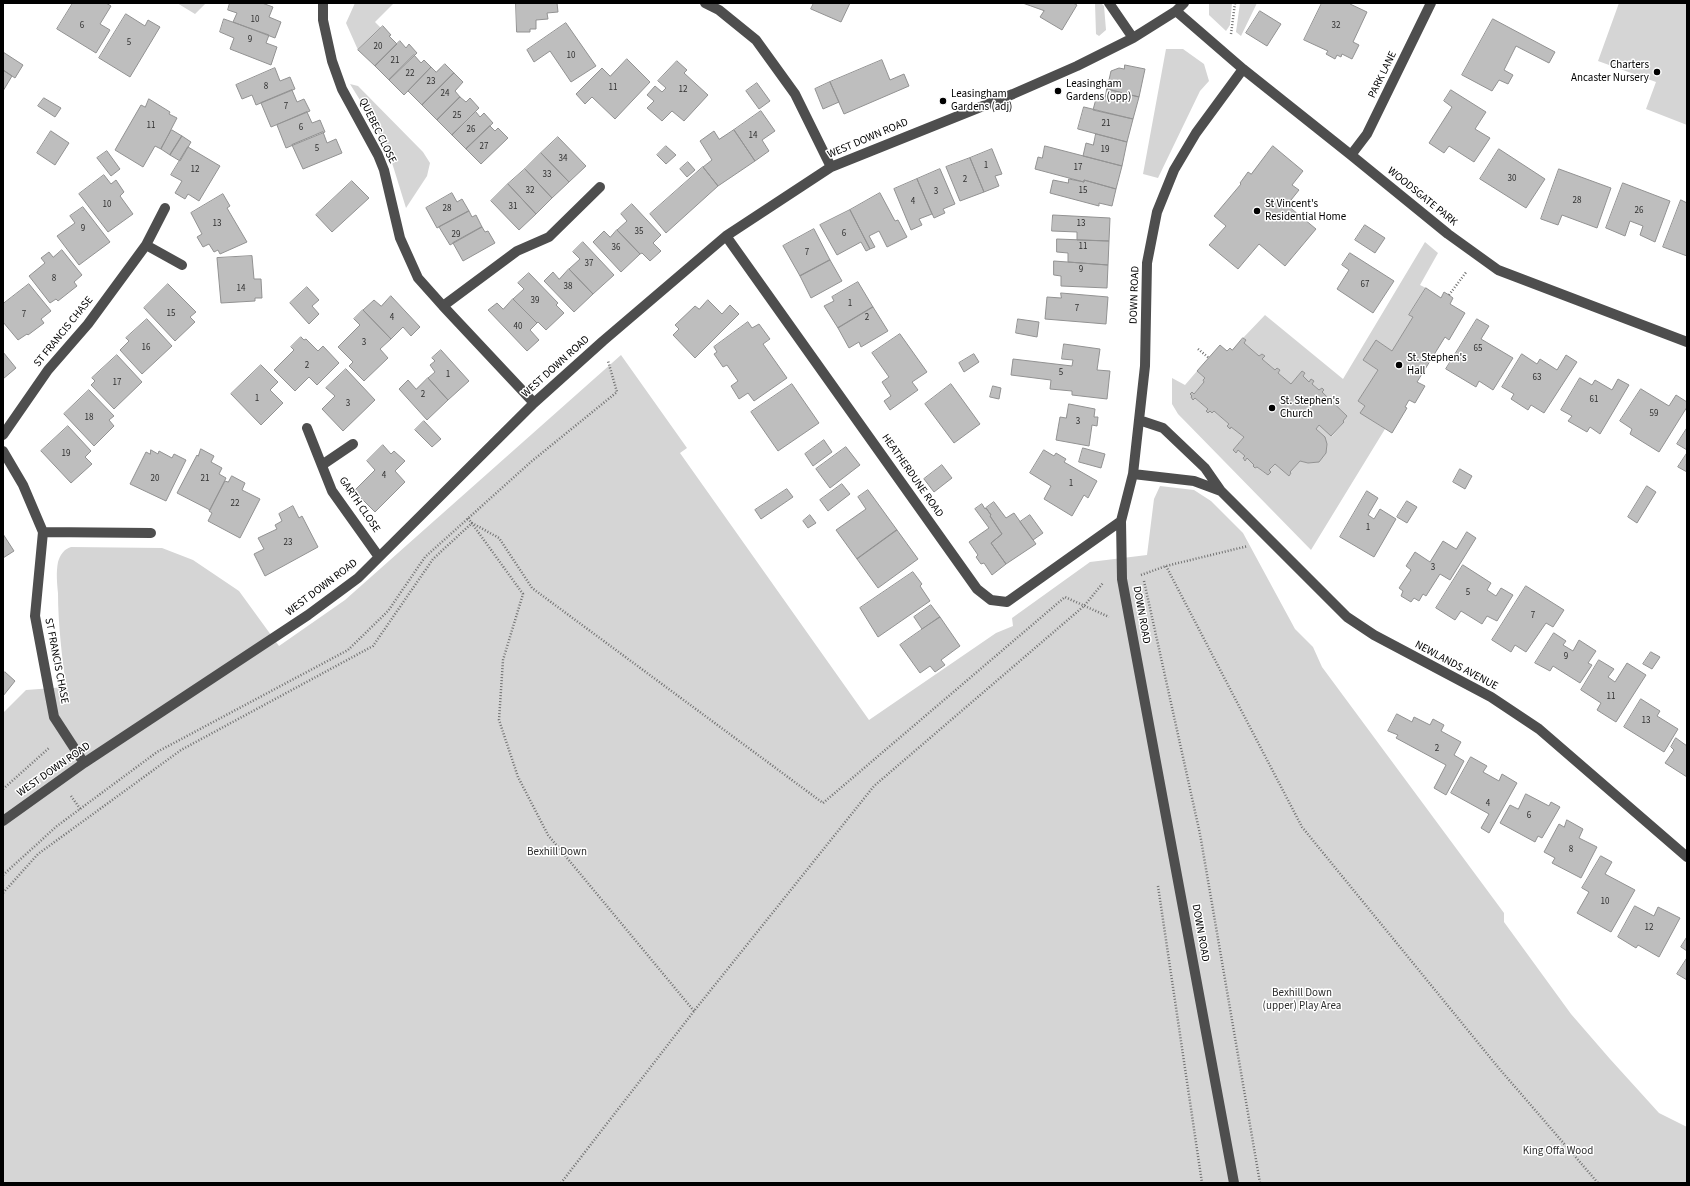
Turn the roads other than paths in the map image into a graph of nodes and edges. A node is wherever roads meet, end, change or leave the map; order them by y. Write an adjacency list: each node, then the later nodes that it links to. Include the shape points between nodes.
1 (323, 3): 16 (street, QUEBEC CLOSE, via 323,20 332,62 342,89 384,170 400,238 418,278)
2 (706, 3): 10 (street, via 720,10 756,40 795,94)
3 (1109, 3): 7 (street)
4 (1184, 3): 6 (street, WEST DOWN ROAD)
5 (1431, 3): 9 (street, PARK LANE, via 1367,134)
6 (1176, 11): 7 (street, WEST DOWN ROAD); 8 (street, WOODSGATE PARK)
7 (1133, 38): 10 (street, WEST DOWN ROAD, via 1013,94)
8 (1243, 69): 9 (street, WOODSGATE PARK); 19 (street, DOWN ROAD, via 1196,133 1174,170 1157,212 1147,263 1145,366)
9 (1351, 155): 17 (street, WOODSGATE PARK, via 1448,234 1498,270)
10 (831, 167): 13 (street, WEST DOWN ROAD)
11 (600, 187): 16 (street, via 548,237 516,251)
12 (164, 208): 14 (street, ST FRANCIS CHASE)
13 (726, 236): 18 (street, WEST DOWN ROAD); 27 (street, HEATHERDUNE ROAD, via 977,589 991,600 1007,602)
14 (146, 245): 15 (street); 21 (street, ST FRANCIS CHASE, via 88,324 48,370)
15 (182, 265)
16 (443, 306): 18 (street, QUEBEC CLOSE)
17 (1687, 342)
18 (534, 403): 30 (street, WEST DOWN ROAD)
19 (1139, 420): 25 (street, DOWN ROAD); 26 (street, NEWLANDS AVENUE, via 1163,428 1205,468)
20 (307, 428): 24 (street, GARTH CLOSE)
21 (3, 434)
22 (353, 444): 24 (street)
23 (3, 452): 28 (street, ST FRANCIS CHASE, via 23,485)
24 (322, 465): 30 (street, GARTH CLOSE, via 332,491)
25 (1133, 474): 26 (street, NEWLANDS AVENUE, via 1194,481); 27 (street, DOWN ROAD)
26 (1221, 490): 33 (street, NEWLANDS AVENUE, via 1347,617 1374,635 1491,697 1538,729)
27 (1121, 520): 34 (street, DOWN ROAD, via 1122,579)
28 (43, 532): 29 (street); 31 (street, ST FRANCIS CHASE, via 35,616 54,717)
29 (151, 533)
30 (379, 557): 31 (street, WEST DOWN ROAD, via 358,578 308,615)
31 (84, 763): 32 (street, WEST DOWN ROAD)
32 (3, 821)
33 (1687, 857)
34 (1234, 1183)

